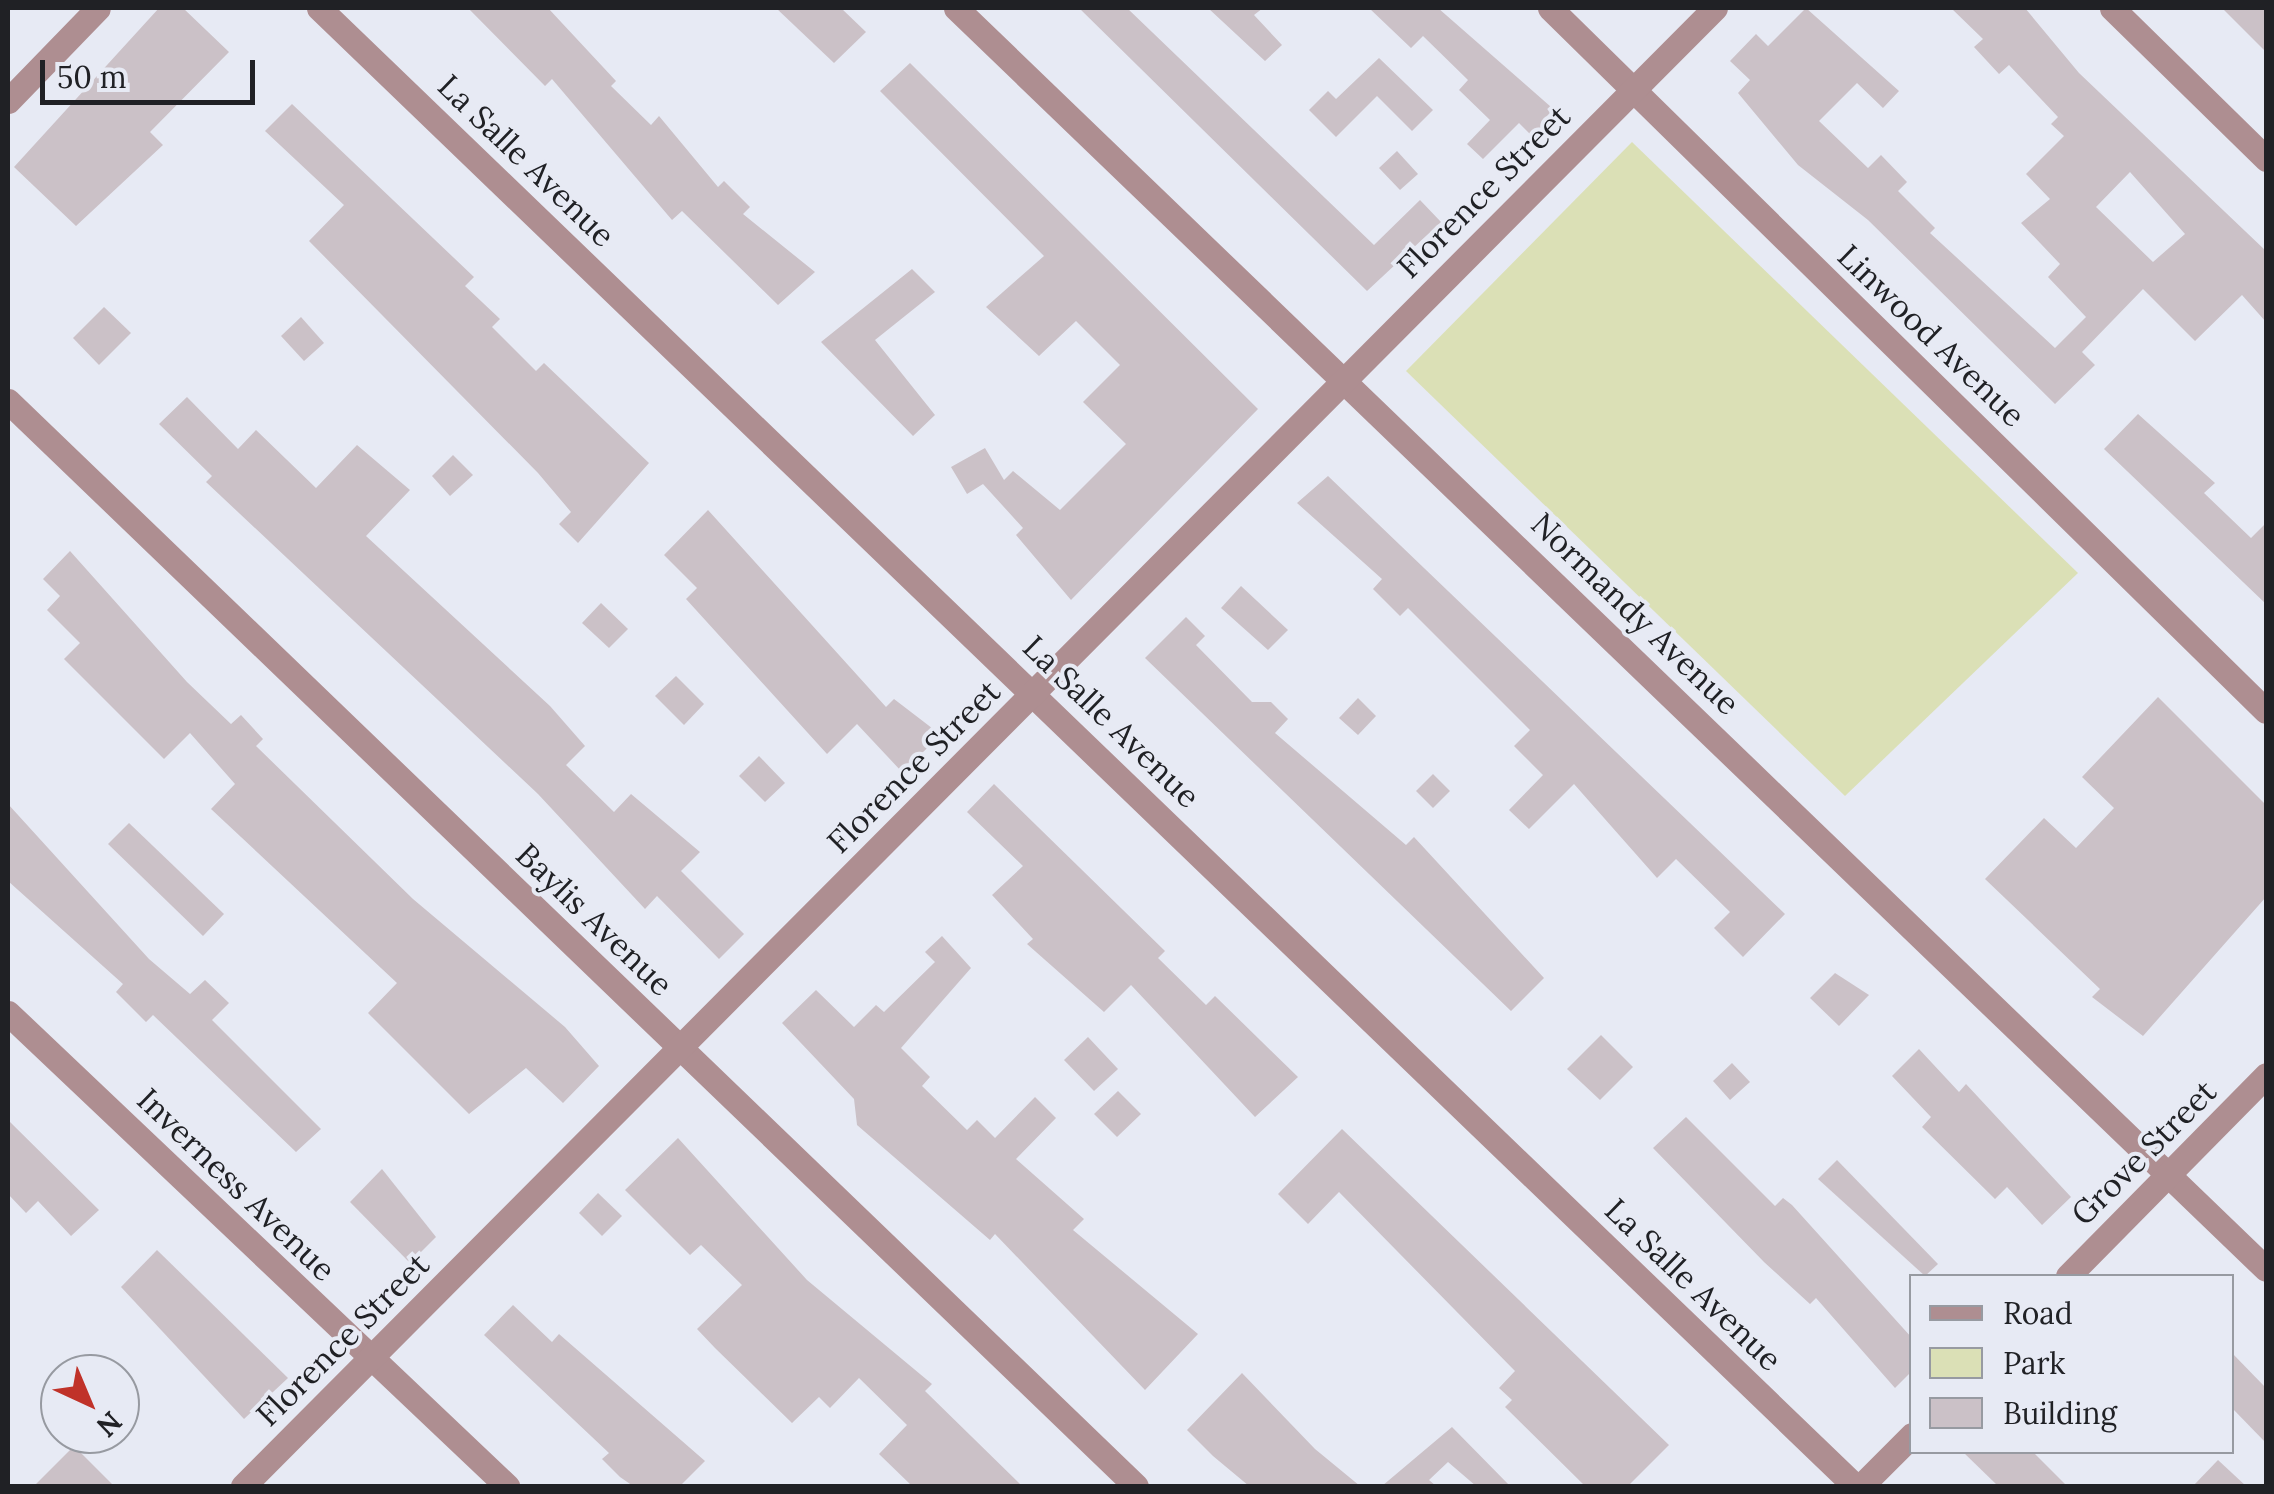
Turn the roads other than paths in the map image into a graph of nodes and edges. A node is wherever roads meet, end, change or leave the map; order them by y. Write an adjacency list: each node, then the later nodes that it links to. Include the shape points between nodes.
1 (98, 8): 8 (street)
2 (319, 8): 12 (street, La Salle Avenue)
3 (956, 8): 10 (street, Normandy Avenue)
4 (1550, 8): 7 (street, Linwood Avenue)
5 (1715, 8): 7 (street, Florence Street)
6 (2112, 8): 9 (street)
7 (1635, 88): 10 (street, Florence Street); 13 (street, Linwood Avenue)
8 (8, 101)
9 (2266, 159)
10 (1346, 378): 12 (street, Florence Street); 17 (street, Normandy Avenue)
11 (8, 401): 15 (street, Baylis Avenue)
12 (1034, 692): 15 (street, Florence Street); 25 (street, La Salle Avenue)
13 (2266, 711)
14 (8, 1013): 20 (street, Inverness Avenue)
15 (680, 1048): 20 (street, Florence Street); 24 (street, Baylis Avenue)
16 (2266, 1076): 17 (street, Grove Street)
17 (2168, 1176): 18 (street, Normandy Avenue); 19 (street, Grove Street)
18 (2266, 1269)
19 (2070, 1274)
20 (371, 1358): 22 (street, Florence Street); 23 (street, Inverness Avenue)
21 (1909, 1438): 25 (street)
22 (243, 1486)
23 (508, 1486)
24 (1136, 1486)
25 (1858, 1486)

